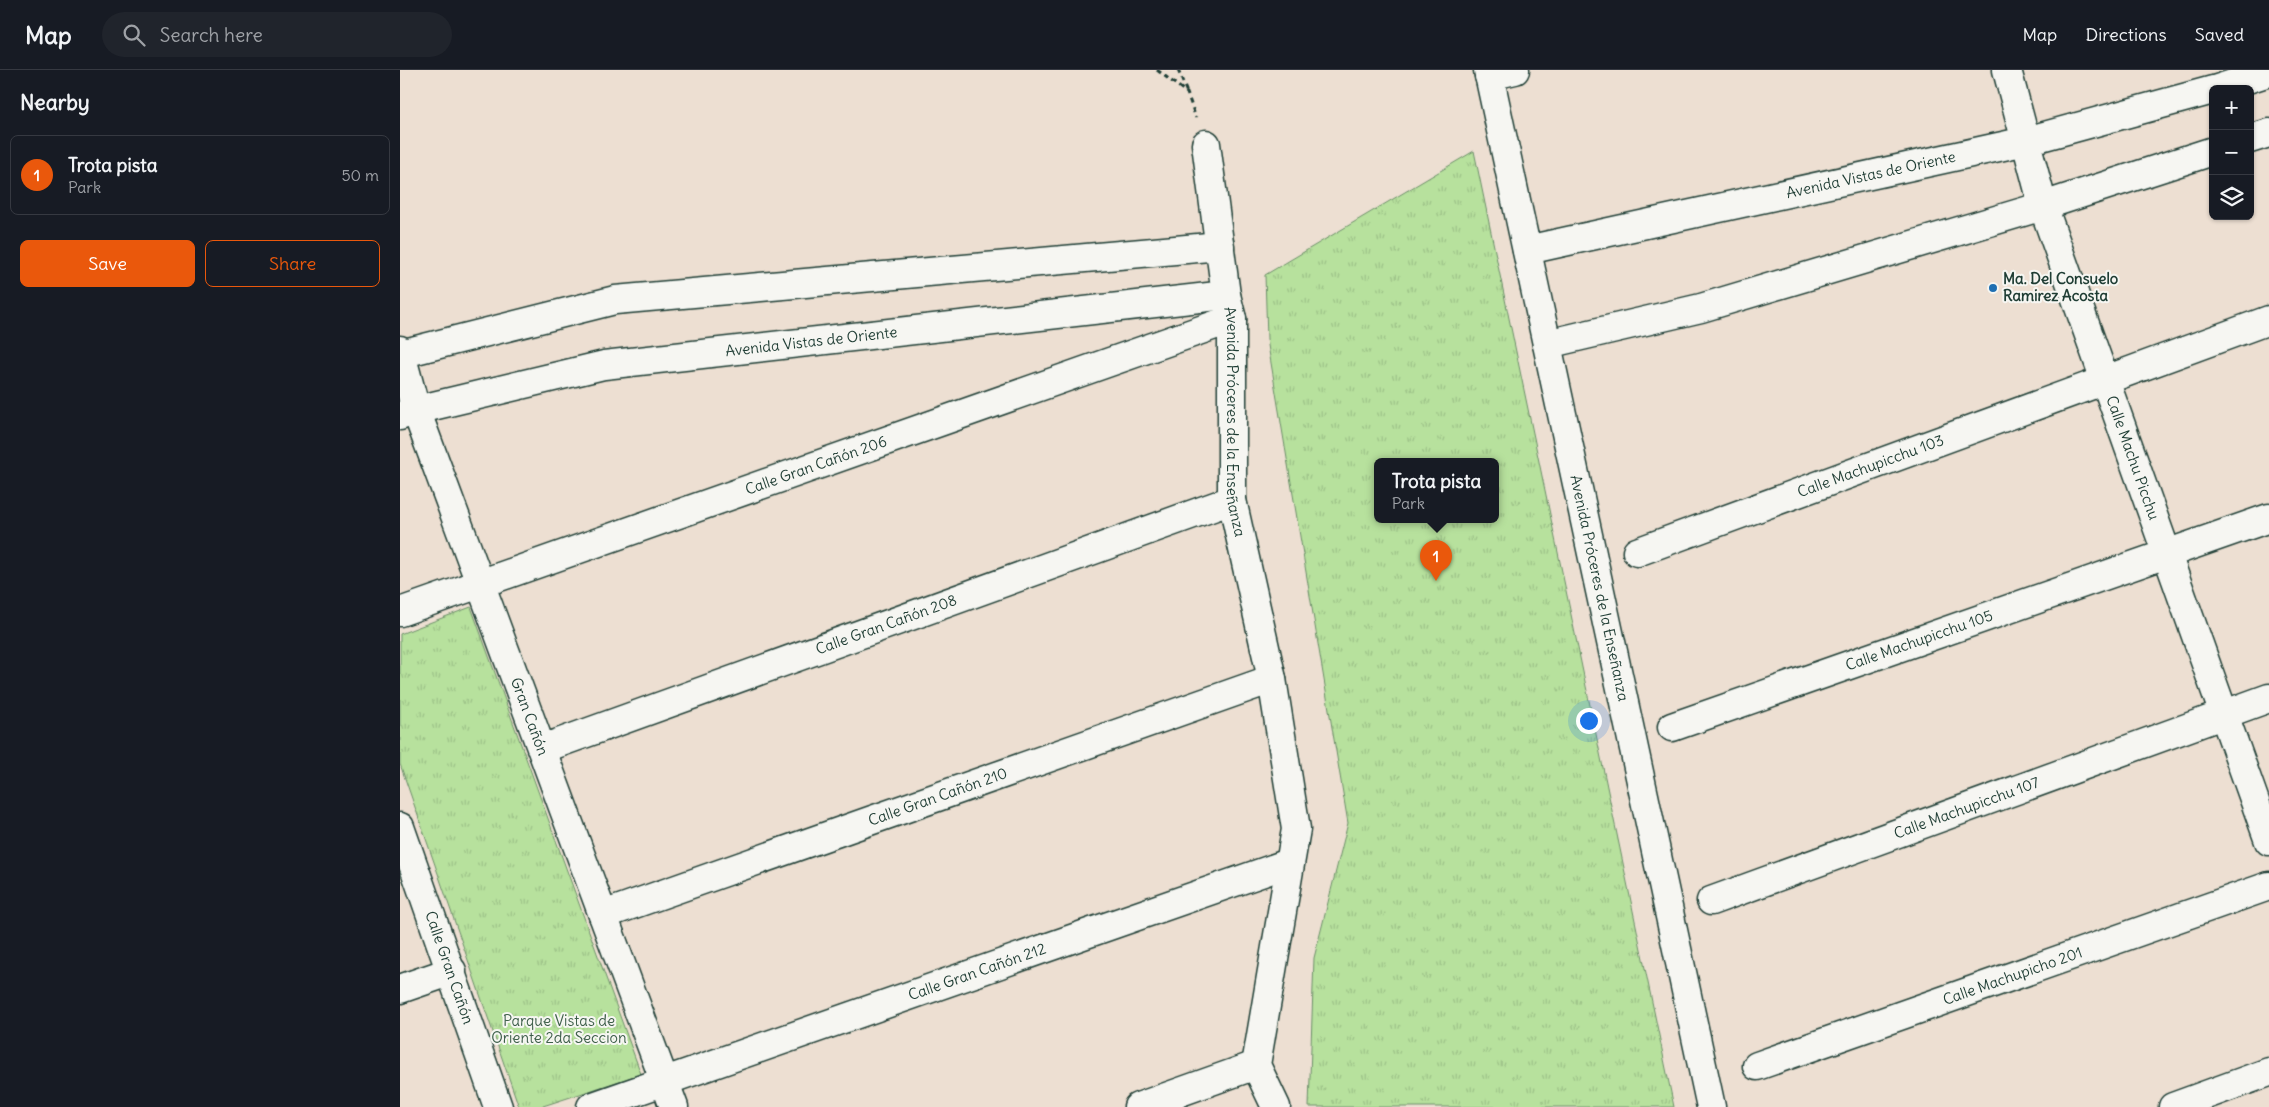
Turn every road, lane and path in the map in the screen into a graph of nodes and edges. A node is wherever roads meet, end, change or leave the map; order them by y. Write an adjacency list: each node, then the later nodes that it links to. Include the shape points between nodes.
1 (1157, 70): 8 (path)
2 (1178, 70): 8 (path)
3 (2007, 70): 11 (street, Calle Machu Picchu)
4 (1498, 72): 16 (street, Avenida Próceres de la Enseñanza)
5 (2269, 72): 6 (street)
6 (2229, 85)
7 (2209, 91): 11 (street, Avenida Vistas de Oriente)
8 (1186, 93): 12 (path)
9 (2269, 133): 10 (street)
10 (2254, 138)
11 (2026, 141): 14 (street, Calle Machu Picchu); 16 (street, Avenida Vistas de Oriente)
12 (1206, 144): 15 (street, Avenida Próceres de la Enseñanza)
13 (2209, 152): 14 (street)
14 (2044, 206): 19 (street, via 1701,308); 21 (street, Calle Machu Picchu)
15 (1220, 246): 17 (street, Avenida Próceres de la Enseñanza); 20 (street, via 615,300)
16 (1527, 250): 19 (street, Avenida Próceres de la Enseñanza)
17 (1229, 307): 22 (street, Avenida Vistas de Oriente, via 604,365); 23 (street, Avenida Próceres de la Enseñanza); 27 (street, Calle Gran Cañón 206)
18 (2269, 320): 21 (street, Calle Machupicchu 103)
19 (1547, 344): 51 (street, Avenida Próceres de la Enseñanza)
20 (400, 352): 22 (street, Gran Cañón)
21 (2106, 381): 25 (street, Calle Machu Picchu); 26 (street, Calle Machupicchu 103)
22 (408, 413): 27 (street, Gran Cañón)
23 (1232, 500): 29 (street, Avenida Próceres de la Enseñanza); 33 (street, Calle Gran Cañón 208)
24 (2269, 518): 25 (street, Calle Machupicchu 105)
25 (2178, 551): 31 (street, Calle Machu Picchu); 32 (street, Calle Machupicchu 105)
26 (1636, 552)
27 (480, 583): 28 (street, Calle Gran Cañón 206); 33 (street, Gran Cañón)
28 (400, 612)
29 (1272, 679): 36 (street, Avenida Próceres de la Enseñanza, via 1296,828); 39 (street, Calle Gran Cañón 210)
30 (2269, 698): 31 (street, Calle Machupicchu 107)
31 (2224, 714): 35 (street, Calle Machu Picchu); 38 (street, Calle Machupicchu 107)
32 (1672, 727)
33 (542, 750): 39 (street, Gran Cañón)
34 (400, 827): 40 (street, Calle Gran Cañón)
35 (2269, 841)
36 (1289, 862): 42 (street, Avenida Próceres de la Enseñanza); 45 (street, Calle Gran Cañón 212)
37 (2269, 886): 43 (street, Calle Machupicho 201)
38 (1711, 901)
39 (603, 915): 45 (street, Gran Cañón)
40 (452, 970): 41 (street); 46 (street, Calle Gran Cañón)
41 (400, 989)
42 (1256, 1065): 49 (street); 50 (street)
43 (1757, 1066)
44 (2269, 1072): 52 (street)
45 (664, 1080): 47 (street, Calle Gran Cañón 212); 48 (street)
46 (498, 1107)
47 (591, 1107)
48 (674, 1107)
49 (1138, 1107)
50 (1276, 1107)
51 (1711, 1107)
52 (2173, 1107)

